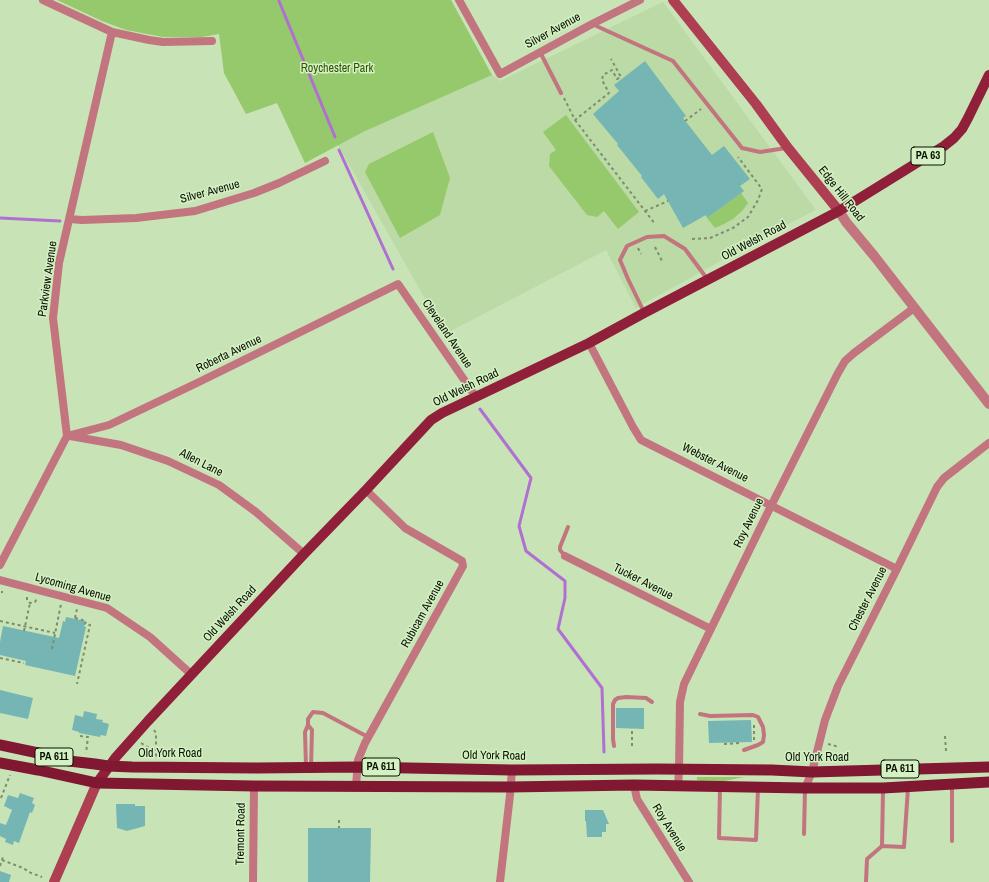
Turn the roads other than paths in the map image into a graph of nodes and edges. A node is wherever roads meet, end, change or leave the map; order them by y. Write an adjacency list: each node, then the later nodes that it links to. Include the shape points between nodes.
1 (43, 0): 6 (street)
2 (459, 0): 8 (street, Silver Avenue, via 500,74)
3 (640, 0): 5 (street, Silver Avenue)
4 (673, 0): 11 (main road, Edge Hill Road)
5 (592, 24): 8 (street, Silver Avenue); 11 (lane, via 673,61 742,148 760,152)
6 (112, 32): 7 (street, via 163,42); 14 (street, Parkview Avenue)
7 (212, 41)
8 (540, 52): 10 (lane)
9 (989, 75): 13 (main road, Old Welsh Road / PA 63, via 962,129 954,138)
10 (561, 93)
11 (788, 148): 13 (main road, Edge Hill Road)
12 (325, 161): 14 (street, Silver Avenue, via 279,184 195,211 136,218)
13 (839, 211): 15 (main road, Old Welsh Road); 17 (street, Edge Hill Road)
14 (70, 219): 22 (street, Parkview Avenue, via 60,263 53,318)
15 (708, 280): 18 (main road, Old Welsh Road); 18 (lane, via 685,249 664,236 647,237 628,246 620,260)
16 (398, 284): 20 (street, Cleveland Avenue); 22 (street, Roberta Avenue, via 109,425)
17 (914, 308): 21 (street, Edge Hill Road); 25 (street, Roy Avenue, via 845,361)
18 (644, 313): 19 (main road, Old Welsh Road)
19 (589, 343): 20 (main road, Old Welsh Road); 25 (street, Webster Avenue, via 641,440)
20 (476, 397): 24 (main road, Old Welsh Road, via 431,420)
21 (989, 404)
22 (67, 436): 27 (street, Allen Lane, via 121,445 168,460 219,485 256,512); 29 (street)
23 (989, 443): 30 (street, Chester Avenue, via 944,478 937,487)
24 (366, 490): 27 (main road, Old Welsh Road); 37 (street, Rubicam Avenue, via 405,528 462,561 463,566)
25 (772, 505): 30 (street, Webster Avenue); 32 (street, Roy Avenue)
26 (568, 527): 28 (lane, via 560,546)
27 (304, 554): 33 (main road, Old Welsh Road)
28 (565, 556): 32 (street, Tucker Avenue)
29 (0, 566)
30 (897, 569): 48 (street, Chester Avenue, via 838,686 825,720)
31 (0, 580): 33 (street, Lycoming Avenue, via 107,608 150,637)
32 (710, 629): 47 (street, Roy Avenue, via 682,692 679,714)
33 (191, 674): 42 (main road, Old Welsh Road)
34 (652, 702): 39 (lane, via 646,698 626,697 615,700)
35 (700, 714): 40 (lane, via 758,717 763,727 763,742)
36 (308, 725): 37 (lane, via 313,712 324,713); 45 (lane, via 305,732); 45 (lane, via 312,730)
37 (368, 738): 43 (street, Rubicam Avenue)
38 (0, 745): 42 (highway, Old York Road / PA 611, via 69,761)
39 (614, 746)
40 (744, 750)
41 (0, 764): 50 (highway, PA 611)
42 (108, 766): 45 (highway, Old York Road / PA 611); 50 (main road, Old Welsh Road)
43 (357, 767): 45 (highway, Old York Road / PA 611); 46 (highway, Old York Road / PA 611); 54 (street, Rubicam Avenue)
44 (989, 767): 48 (highway, Old York Road / PA 611)
45 (308, 768)
46 (512, 770): 47 (highway, Old York Road / PA 611); 57 (street)
47 (679, 770): 48 (highway, Old York Road / PA 611); 55 (street, Roy Avenue)
48 (812, 772): 59 (street, Chester Avenue)
49 (989, 782): 51 (highway, PA 611)
50 (97, 783): 53 (highway, PA 611); 65 (main road, Old Welsh Road)
51 (952, 784): 61 (highway, PA 611); 63 (lane)
52 (634, 785): 55 (highway, PA 611); 57 (highway, PA 611); 68 (street, Roy Avenue, via 637,799)
53 (254, 786): 54 (highway, PA 611); 66 (street, Tremont Road)
54 (356, 786): 57 (highway, PA 611)
55 (678, 786): 56 (highway, PA 611)
56 (720, 787): 58 (highway, PA 611); 58 (lane, via 719,838 756,840)
57 (510, 788): 67 (street)
58 (758, 788): 59 (highway, PA 611)
59 (805, 788): 60 (highway, PA 611); 62 (lane)
60 (883, 788): 61 (highway, PA 611); 64 (lane)
61 (908, 788): 64 (lane, via 904,847)
62 (804, 834)
63 (952, 841)
64 (882, 846): 69 (lane, via 867,859)
65 (54, 882)
66 (253, 882)
67 (500, 882)
68 (689, 882)
69 (866, 882)

